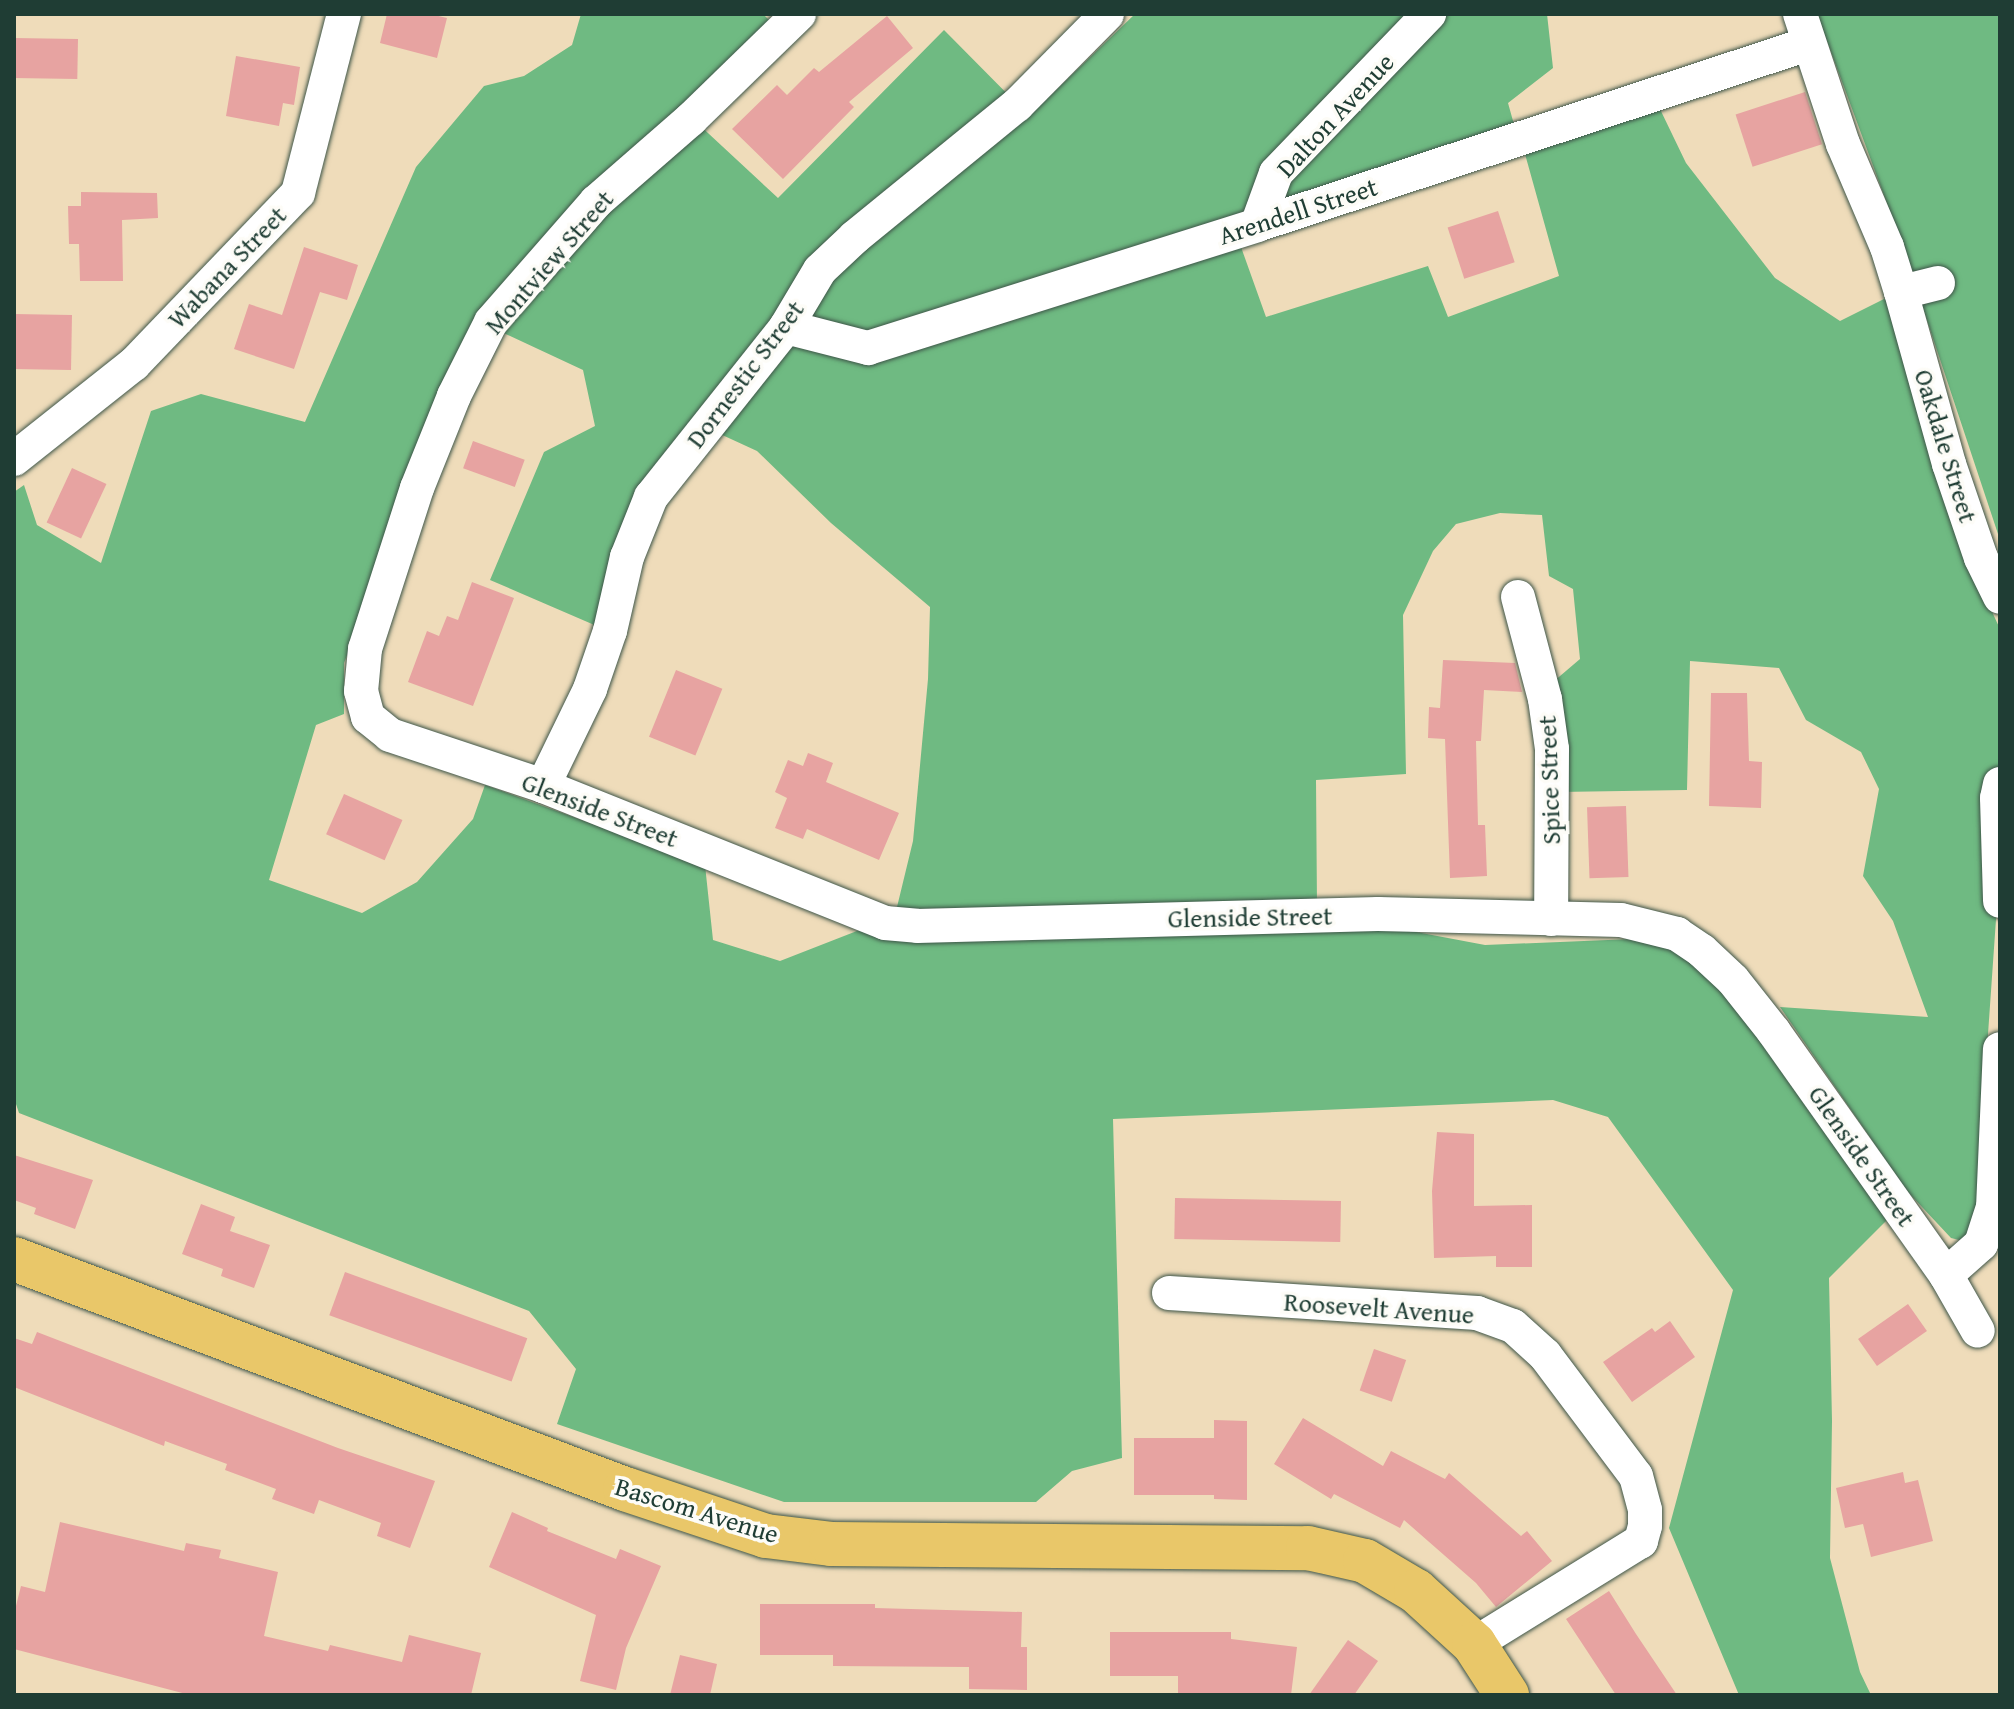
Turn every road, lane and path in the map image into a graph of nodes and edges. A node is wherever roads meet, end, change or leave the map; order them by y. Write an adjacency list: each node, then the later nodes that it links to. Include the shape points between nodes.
1 (344, 14): 10 (street, Wabana Street, via 298,193 134,364)
2 (799, 14): 13 (street, Montview Street, via 596,202 491,322 417,488 365,649)
3 (1107, 14): 9 (street, Dornestic Street, via 1017,105 820,270)
4 (1429, 14): 6 (street, Dalton Avenue, via 1276,173)
5 (1804, 29): 6 (street, Arendell Street); 8 (street, Oakdale Street)
6 (1257, 225): 9 (street, Arendell Street, via 868,348)
7 (1938, 283): 8 (street)
8 (1901, 292): 12 (street, Oakdale Street, via 1949,464)
9 (786, 327): 15 (street, Dornestic Street, via 651,497 627,557 590,689)
10 (14, 459)
11 (1518, 597): 17 (street, Spice Street, via 1545,699 1552,749)
12 (2000, 597)
13 (365, 711): 15 (street, Glenside Street, via 390,735)
14 (2000, 784): 16 (street)
15 (543, 786): 17 (street, Glenside Street, via 885,923 1378,914)
16 (2000, 901)
17 (1551, 919): 20 (street, Glenside Street, via 1655,926 1702,951 1774,1032)
18 (2000, 1049): 20 (street, via 1993,1208 1981,1244)
19 (14, 1259): 23 (main road, Bascom Avenue, via 625,1489 766,1536 831,1544 1308,1548 1365,1561 1416,1591)
20 (1946, 1275): 22 (street, Glenside Street)
21 (1169, 1293): 23 (street, Roosevelt Avenue, via 1477,1313 1513,1326 1545,1355 1636,1476 1645,1526 1641,1541)
22 (1978, 1331)
23 (1474, 1644): 24 (main road, Bascom Avenue)
24 (1507, 1695)

